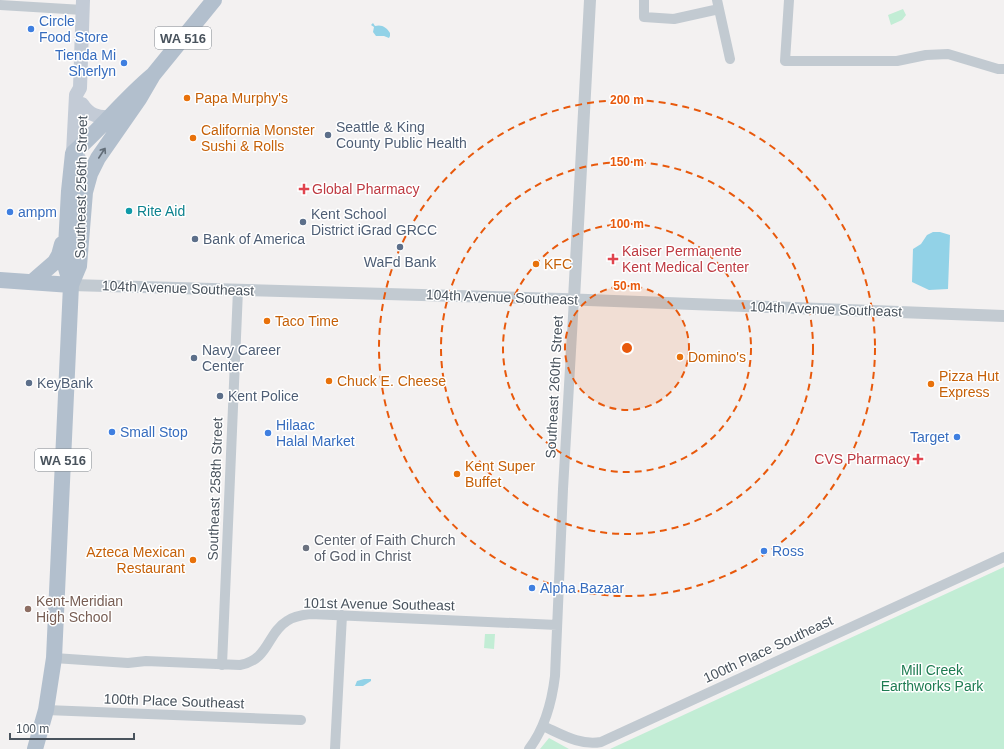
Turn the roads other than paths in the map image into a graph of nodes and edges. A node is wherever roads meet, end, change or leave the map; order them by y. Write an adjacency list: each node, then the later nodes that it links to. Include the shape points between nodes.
1 (214, 0): 10 (main road, WA 516)
2 (590, 0): 22 (street, Southeast 260th Street)
3 (644, 0): 5 (street, via 644,17 674,19)
4 (789, 0): 9 (street, via 785,61 897,60 948,54)
5 (718, 4): 8 (street)
6 (0, 5): 7 (street)
7 (83, 5): 11 (main road, Southeast 256th Street)
8 (730, 59)
9 (1004, 69)
10 (153, 75): 12 (main road, WA 516); 15 (main road, WA 516)
11 (80, 88): 13 (main road, Southeast 256th Street); 16 (main road, Southeast 256th Street, via 76,95)
12 (134, 92): 14 (main road, WA 516); 15 (main road, via 134,97 115,126)
13 (82, 104): 14 (main road, via 92,115); 16 (main road, Southeast 256th Street)
14 (110, 117): 16 (main road, WA 516)
15 (116, 132): 17 (main road, WA 516, one-way to 15, via 90,174)
16 (76, 150): 17 (main road, Southeast 256th Street / WA 516)
17 (74, 230): 19 (main road, via 55,262); 20 (main road, Southeast 256th Street / WA 516, via 79,266)
18 (0, 280): 19 (main road, 104th Avenue Southeast)
19 (32, 282): 20 (main road, 104th Avenue Southeast)
20 (71, 285): 21 (street, 104th Avenue Southeast); 27 (main road, Southeast 256th Street / WA 516)
21 (238, 290): 22 (street, 104th Avenue Southeast); 28 (street, Southeast 258th Street)
22 (574, 299): 23 (street, 104th Avenue Southeast); 26 (street, Southeast 260th Street)
23 (1004, 316)
24 (1004, 557): 31 (street, 100th Place Southeast, via 601,742 592,744 580,741)
25 (342, 615): 26 (street, 101st Avenue Southeast); 28 (street, 101st Avenue Southeast, via 295,616 280,626 266,648 252,661 240,665); 33 (street)
26 (556, 625): 31 (street, Southeast 260th Street, via 555,676 552,697)
27 (54, 658): 28 (street, 101st Avenue Southeast); 29 (main road, Southeast 256th Street / WA 516)
28 (222, 665)
29 (46, 710): 30 (street, 100th Place Southeast); 32 (main road, Southeast 256th Street / WA 516)
30 (302, 720)
31 (542, 726): 34 (street, Southeast 260th Street)
32 (35, 749)
33 (335, 749)
34 (529, 749)

